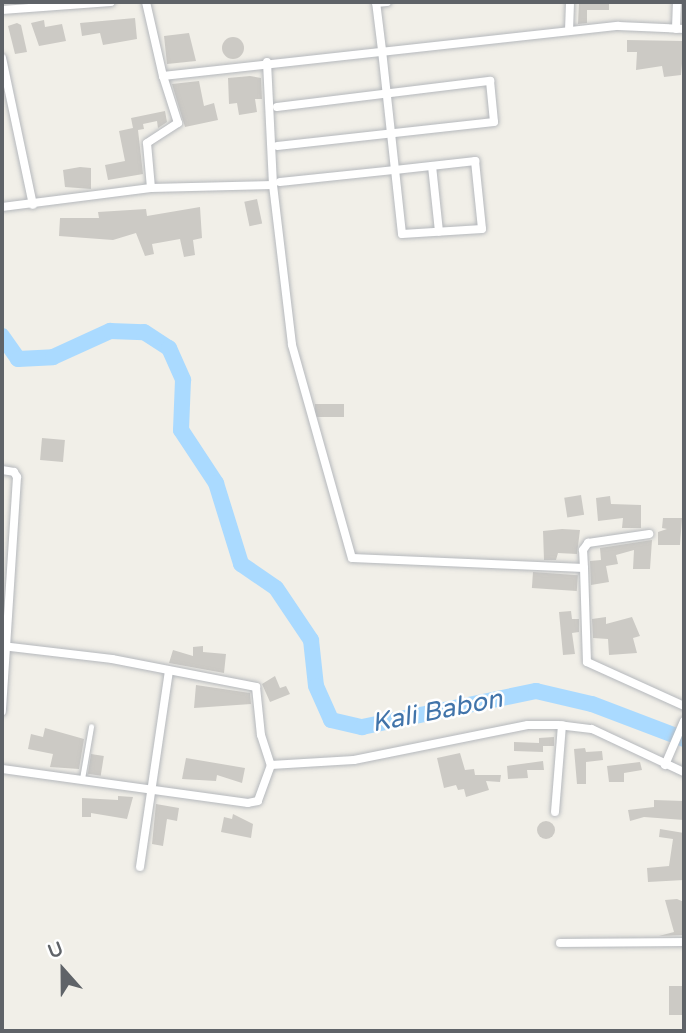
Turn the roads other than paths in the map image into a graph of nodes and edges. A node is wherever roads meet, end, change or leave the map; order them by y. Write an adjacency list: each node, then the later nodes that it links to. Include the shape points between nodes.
1 (111, 2): 7 (street)
2 (146, 2): 14 (street)
3 (376, 2): 4 (street); 11 (street)
4 (387, 2)
5 (570, 2): 10 (street)
6 (677, 2): 9 (street)
7 (75, 3): 8 (street)
8 (2, 10)
9 (680, 29): 10 (street, via 618,26)
10 (569, 31): 11 (street)
11 (382, 50): 13 (street); 15 (street)
12 (2, 58): 23 (street)
13 (267, 62): 14 (street); 21 (street)
14 (163, 76): 22 (street, via 178,123 147,143)
15 (387, 94): 16 (street); 17 (street); 17 (street, via 490,81 494,122)
16 (277, 107)
17 (391, 133): 18 (street); 20 (street)
18 (277, 146)
19 (432, 166): 20 (street); 25 (street); 25 (street, via 475,161 482,229)
20 (395, 170): 21 (street); 25 (street, via 401,234)
21 (277, 183): 22 (street); 28 (street, via 292,345 352,558)
22 (151, 188): 23 (street)
23 (33, 205): 24 (street)
24 (2, 207)
25 (439, 232)
26 (2, 470): 29 (street, via 17,477)
27 (649, 534): 28 (street, via 588,543 583,550)
28 (584, 568): 32 (street, via 585,659)
29 (6, 616): 30 (street)
30 (5, 646): 31 (street); 33 (street)
31 (169, 671): 38 (street, via 256,687 261,735); 42 (street)
32 (684, 706)
33 (2, 712)
34 (684, 721): 37 (street)
35 (562, 725): 37 (street, via 592,729); 38 (street, via 528,725 355,760); 43 (street)
36 (91, 727): 41 (lane)
37 (667, 761): 40 (street)
38 (271, 765): 42 (street, via 266,787 253,803)
39 (2, 769): 41 (street)
40 (684, 772)
41 (82, 779): 42 (street)
42 (154, 788): 44 (street)
43 (555, 811)
44 (140, 867)
45 (684, 942): 46 (street)
46 (560, 943)

